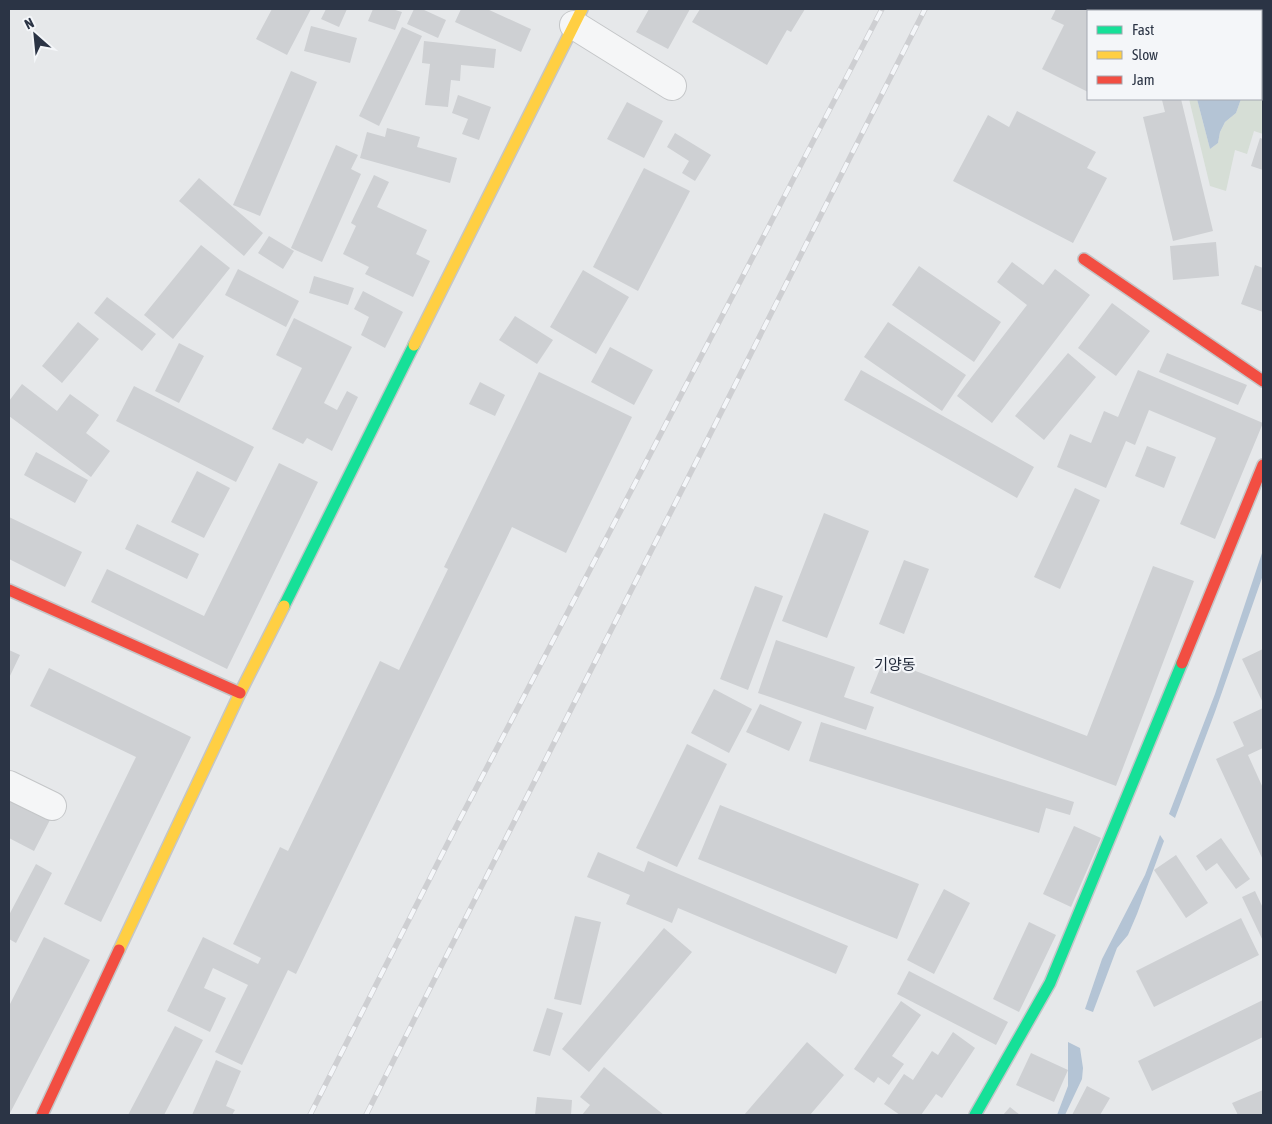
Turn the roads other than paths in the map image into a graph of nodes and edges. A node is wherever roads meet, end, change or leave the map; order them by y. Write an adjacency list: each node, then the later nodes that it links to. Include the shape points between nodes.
1 (578, 17): 2 (street); 7 (main road)
2 (672, 86)
3 (1084, 259): 4 (main road)
4 (1263, 381)
5 (1263, 465): 11 (main road, via 1050,983)
6 (9, 590): 7 (main road)
7 (240, 694): 10 (main road)
8 (9, 785): 9 (street)
9 (52, 806)
10 (42, 1115)
11 (975, 1115)

